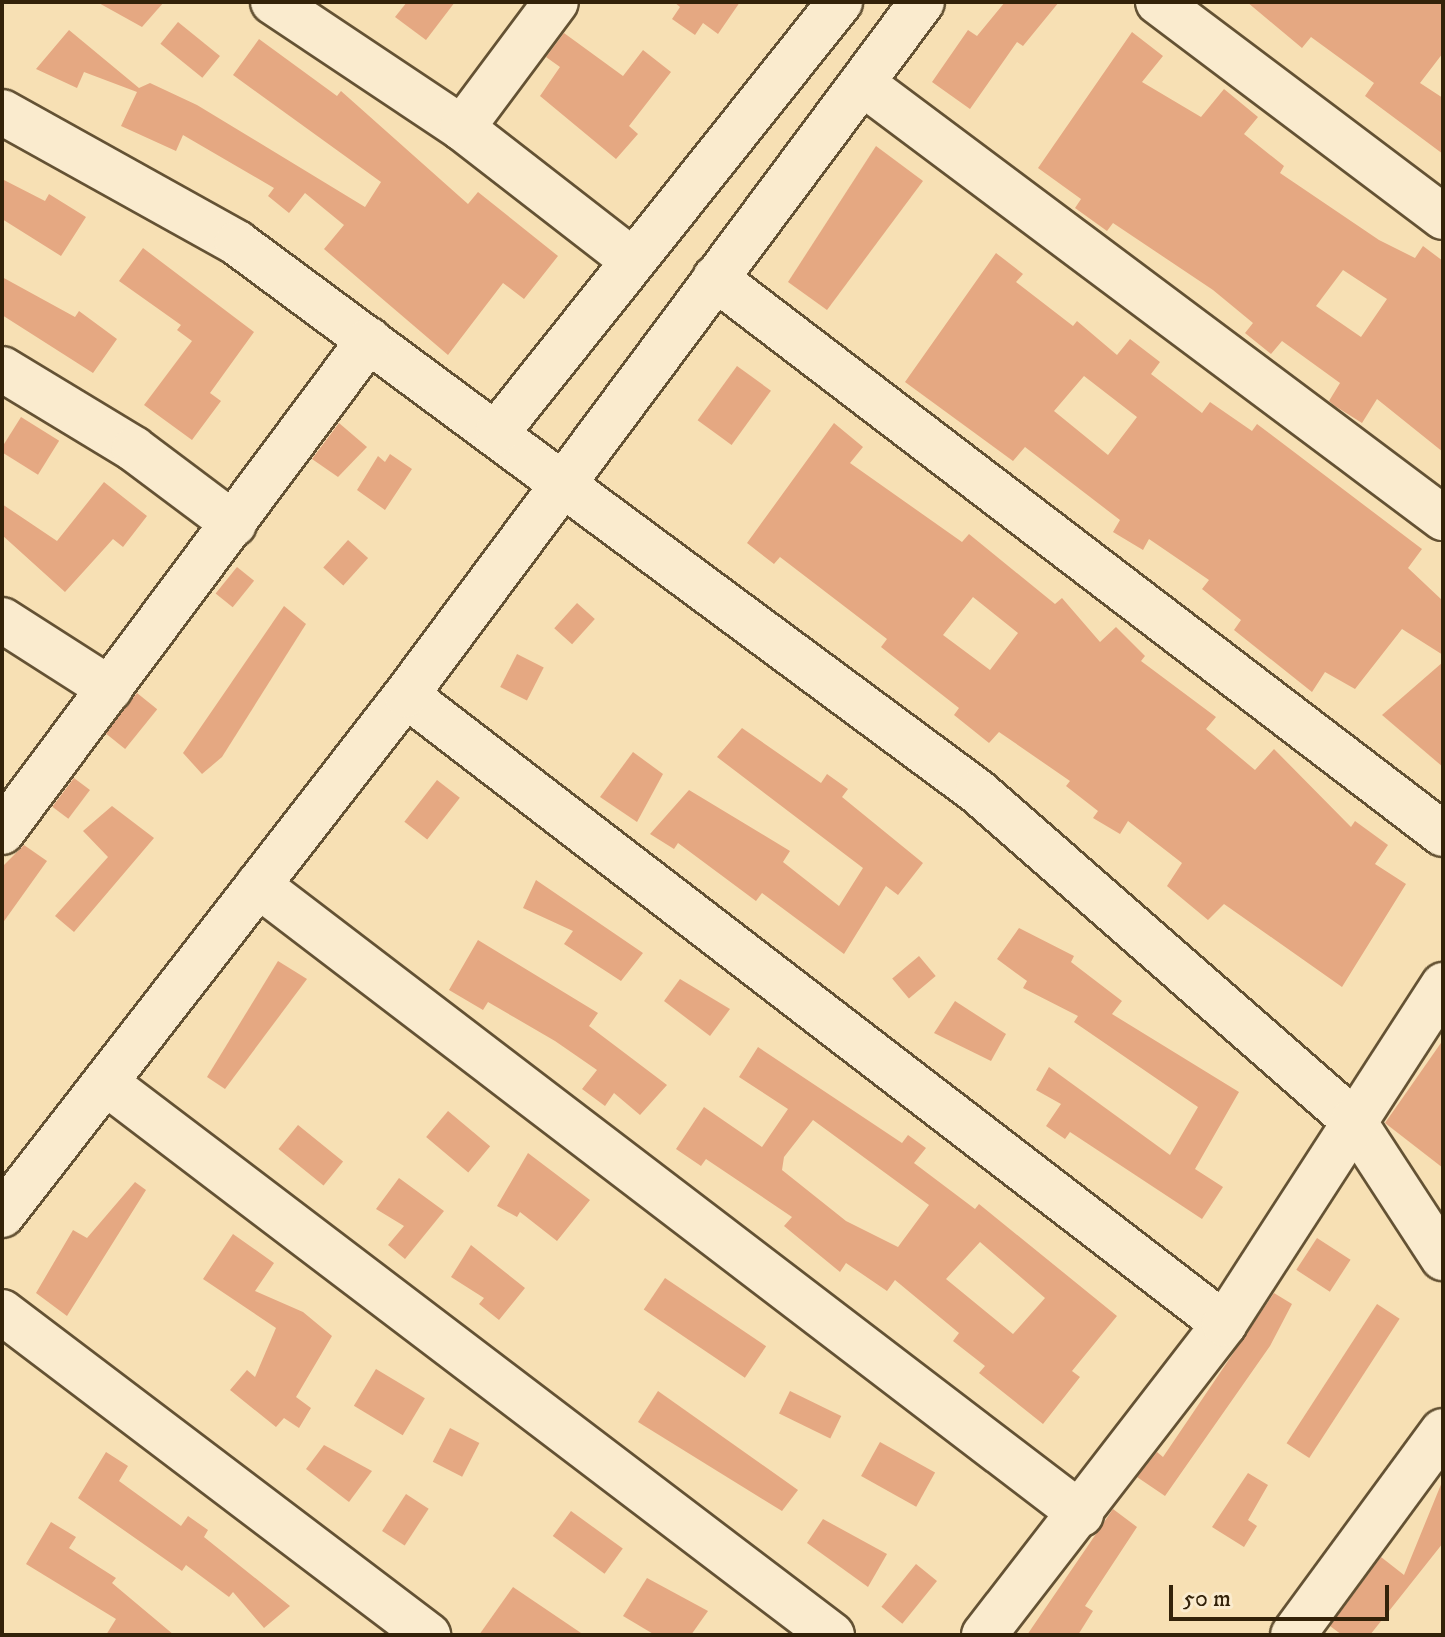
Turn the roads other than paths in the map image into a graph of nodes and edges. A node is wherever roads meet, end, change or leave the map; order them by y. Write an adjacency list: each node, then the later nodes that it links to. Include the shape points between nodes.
1 (556, 2): 8 (street)
2 (840, 2): 10 (street)
3 (922, 2): 6 (street)
4 (1158, 2): 9 (street)
5 (287, 5): 8 (street)
6 (862, 83): 11 (street); 16 (street)
7 (2, 112): 12 (street, via 237,243)
8 (462, 128): 10 (street)
9 (1443, 217)
10 (632, 260): 14 (street)
11 (715, 278): 15 (street); 22 (street)
12 (369, 340): 14 (street); 17 (street)
13 (2, 369): 17 (street, via 134,449)
14 (498, 431): 15 (street)
15 (565, 483): 20 (street); 26 (street, via 978,792)
16 (1443, 518)
17 (234, 524): 19 (street)
18 (2, 620): 19 (street)
19 (110, 689): 21 (street)
20 (406, 695): 23 (street); 30 (street)
21 (2, 832)
22 (1443, 834)
23 (258, 885): 25 (street); 32 (street)
24 (1443, 985): 26 (street)
25 (106, 1083): 27 (street); 34 (street)
26 (1353, 1120): 28 (street); 30 (street)
27 (2, 1215)
28 (1443, 1258)
29 (2, 1312): 33 (street)
30 (1224, 1324): 32 (street)
31 (1443, 1431): 36 (street)
32 (1081, 1514): 35 (street)
33 (428, 1635)
34 (832, 1635)
35 (984, 1635)
36 (1293, 1635)

